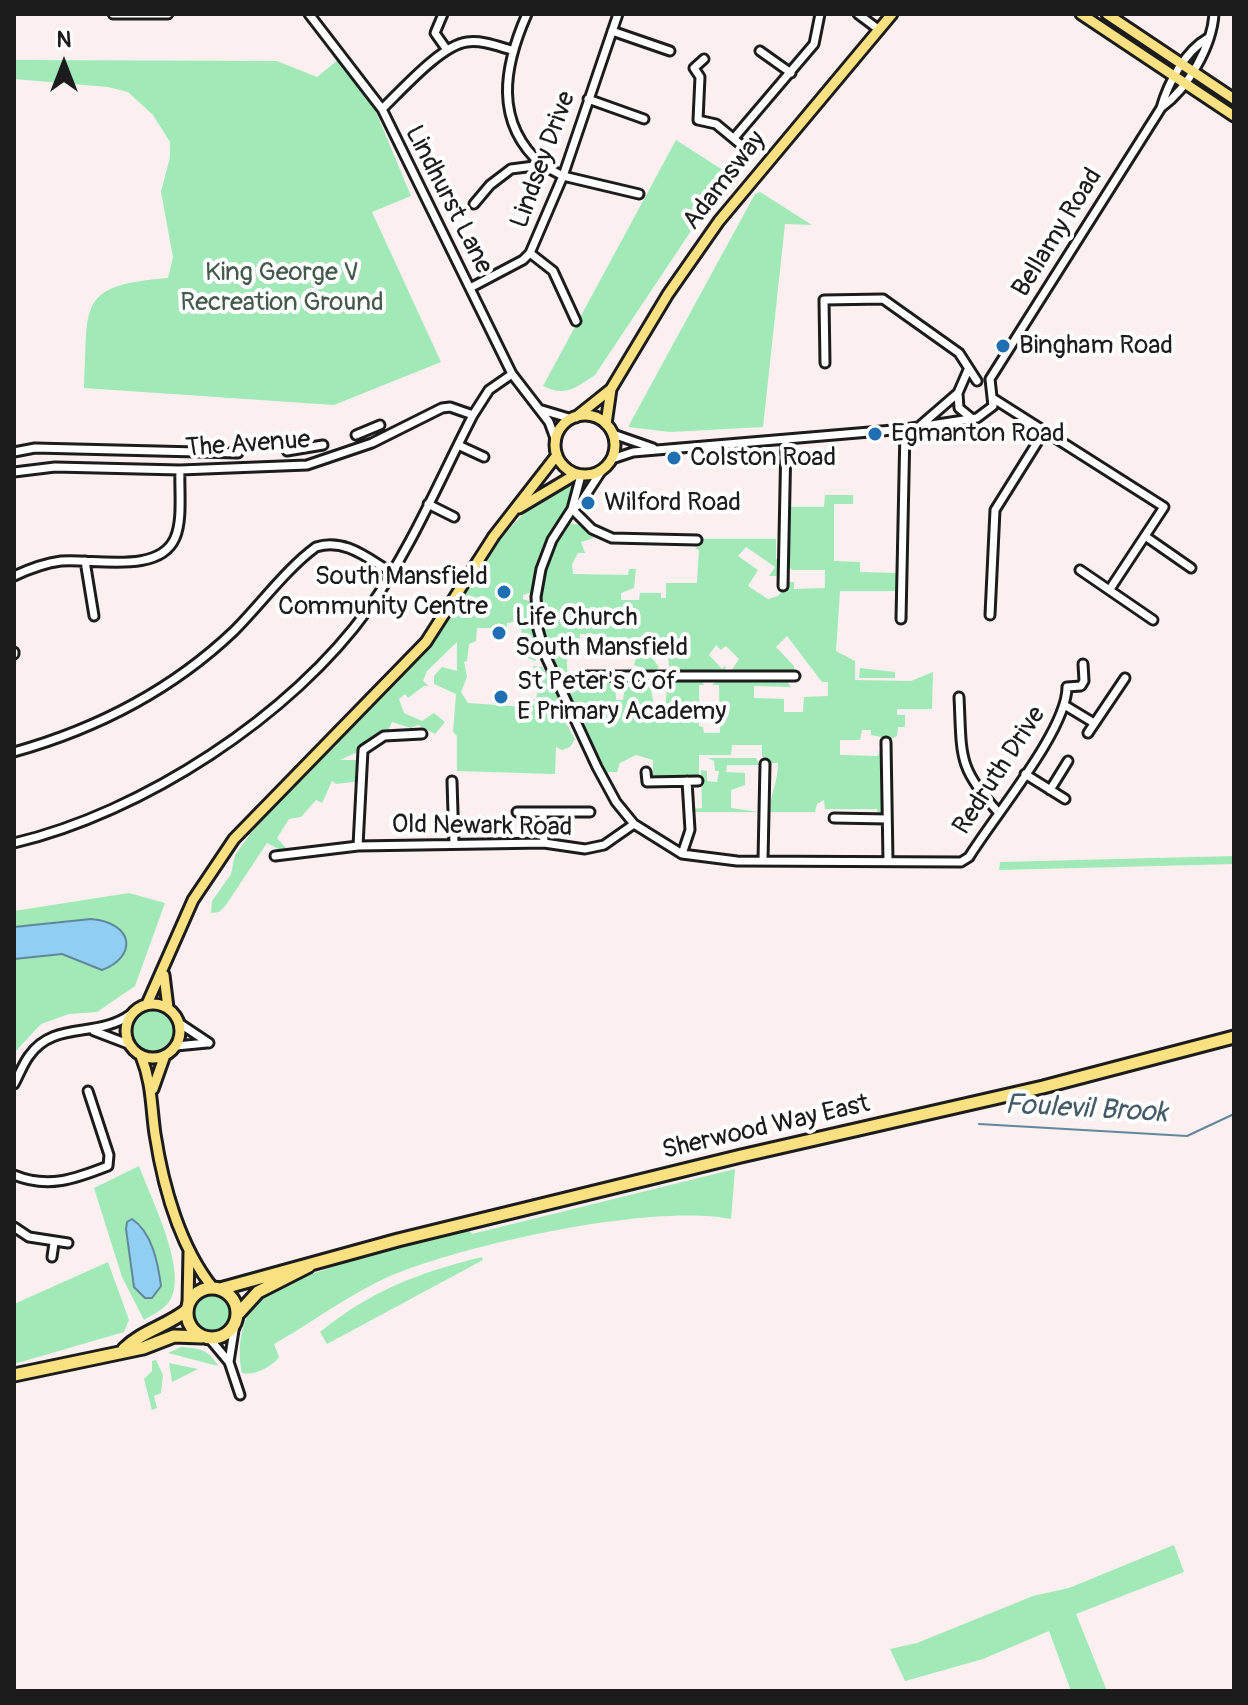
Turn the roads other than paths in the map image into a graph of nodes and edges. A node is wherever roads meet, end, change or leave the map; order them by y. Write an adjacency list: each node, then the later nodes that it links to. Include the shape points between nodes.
1 (113, 14): 2 (street)
2 (168, 14)
3 (309, 14): 29 (street, Lindhurst Lane)
4 (443, 14): 16 (street, via 435,33)
5 (527, 14): 17 (street)
6 (618, 14): 14 (street, Lindsey Drive)
7 (820, 14): 23 (street, via 814,44)
8 (858, 14): 13 (street)
9 (892, 14): 13 (main road, Adamsway)
10 (1081, 14): 24 (main road)
11 (1107, 14): 21 (main road)
12 (1214, 14): 15 (street, Bellamy Road)
13 (878, 29): 46 (main road, Adamsway, via 719,221)
14 (612, 31): 18 (street); 26 (street, Lindsey Drive)
15 (1208, 38): 21 (street, Bellamy Road); 22 (street, Bellamy Road)
16 (447, 50): 17 (street, via 464,42); 29 (street)
17 (511, 50): 34 (street, via 505,93 511,122)
18 (670, 51)
19 (760, 51): 23 (street)
20 (704, 59): 32 (street, via 694,68 700,77 698,120 716,124)
21 (1183, 64): 22 (main road); 24 (street, Bellamy Road)
22 (1193, 71): 25 (street, Bellamy Road); 27 (main road)
23 (791, 73): 32 (street)
24 (1175, 77): 25 (main road); 28 (street, Bellamy Road)
25 (1184, 83): 28 (street, Bellamy Road); 30 (main road)
26 (588, 99): 31 (street); 35 (street, Lindsey Drive)
27 (1234, 99)
28 (1161, 108): 44 (street, Bellamy Road)
29 (382, 109): 39 (street, Lindhurst Lane)
30 (1234, 116)
31 (644, 119)
32 (734, 138): 33 (street)
33 (745, 148)
34 (542, 165): 35 (street); 37 (street, via 511,169)
35 (563, 176): 36 (street); 38 (street, Lindsey Drive)
36 (639, 194)
37 (474, 204)
38 (530, 253): 39 (street, Lindsey Drive); 40 (street, via 553,271)
39 (470, 288): 43 (street, Lindhurst Lane)
40 (576, 321)
41 (825, 363): 42 (street, via 824,300 883,299 959,353)
42 (968, 370): 45 (street); 48 (street)
43 (512, 374): 50 (street, Lindhurst Lane); 53 (street, via 489,390)
44 (990, 379): 45 (street); 47 (street)
45 (979, 381): 47 (street); 48 (street)
46 (611, 389): 55 (main road, Adamsway); 56 (main road, Adamsway)
47 (991, 389): 49 (street)
48 (960, 390): 54 (street, via 959,408); 58 (street)
49 (994, 399): 51 (street); 52 (street)
50 (540, 410): 55 (street); 65 (street, Lindhurst Lane)
51 (990, 412): 52 (street); 54 (street)
52 (1012, 412): 61 (street)
53 (473, 415): 66 (street, The Avenue, via 442,408); 68 (street)
54 (970, 417): 58 (street)
55 (574, 418): 56 (main road, via 592,416); 65 (main road)
56 (606, 424): 62 (main road)
57 (380, 425): 60 (street)
58 (919, 427): 59 (street)
59 (905, 429): 64 (street); 99 (street)
60 (367, 430): 63 (street); 66 (street)
61 (1045, 430): 88 (street, via 1164,507); 97 (street, via 995,510)
62 (613, 434): 70 (street); 77 (main road)
63 (356, 435)
64 (786, 440): 70 (street); 95 (street)
65 (556, 441): 75 (main road)
66 (372, 443): 78 (street, The Avenue)
67 (323, 445): 69 (street)
68 (458, 445): 76 (street); 84 (street)
69 (305, 449): 71 (street); 78 (street)
70 (663, 450): 77 (street)
71 (287, 451)
72 (14, 452): 73 (street, via 35,448)
73 (223, 453): 74 (street); 80 (street)
74 (238, 453)
75 (557, 455): 83 (main road, via 567,470); 85 (main road)
76 (484, 457)
77 (612, 459): 81 (main road)
78 (307, 465): 80 (street, The Avenue)
79 (180, 470): 80 (street, The Avenue); 82 (street, The Avenue, via 55,467); 90 (street, via 178,529 170,546 149,559)
80 (223, 470)
81 (602, 470): 83 (main road); 86 (street)
82 (14, 472)
83 (578, 474): 85 (main road); 86 (street)
84 (428, 504): 87 (street); 93 (street)
85 (519, 508): 136 (main road, via 494,536 426,642 234,839 193,900)
86 (572, 509): 89 (street, via 592,529 612,538); 104 (street, via 545,555 536,597 538,629)
87 (454, 517)
88 (1145, 536): 91 (street); 96 (street)
89 (697, 540)
90 (85, 561): 94 (street, via 55,561); 98 (street)
91 (1191, 568)
92 (1080, 570): 96 (street)
93 (391, 572): 111 (street, via 348,547 316,547 215,649 173,681 92,725); 128 (street, via 356,625 321,663 221,746 120,805)
94 (14, 576)
95 (783, 586)
96 (1110, 589): 100 (street)
97 (990, 615)
98 (94, 616)
99 (901, 619)
100 (1153, 620)
101 (1083, 664): 106 (street, Redruth Drive, via 1084,681 1067,687)
102 (795, 676): 104 (street, via 587,676)
103 (1125, 678): 107 (street)
104 (558, 684): 127 (street, via 606,785)
105 (959, 697): 124 (street, via 963,763 970,780)
106 (1066, 706): 107 (street); 115 (street, Redruth Drive)
107 (1094, 723): 108 (street)
108 (1088, 733)
109 (422, 734): 131 (street, via 384,736 363,750)
110 (886, 742): 126 (street)
111 (14, 752)
112 (1068, 761): 119 (street)
113 (765, 764): 134 (street)
114 (646, 772): 117 (street, via 647,782)
115 (1025, 774): 119 (street); 124 (street, Redruth Drive)
116 (452, 781): 130 (street)
117 (687, 781): 118 (street); 132 (street, via 690,830)
118 (698, 781)
119 (1050, 790): 120 (street)
120 (1065, 799)
121 (517, 812): 122 (street)
122 (543, 812): 123 (street); 129 (street)
123 (590, 812)
124 (998, 812): 135 (street, Redruth Drive, via 961,862)
125 (834, 818): 126 (street)
126 (887, 819): 135 (street)
127 (634, 824): 129 (street, Old Newark Road, via 604,845 585,849); 132 (street)
128 (14, 843)
129 (544, 843): 130 (street, Old Newark Road)
130 (454, 844): 131 (street, Old Newark Road)
131 (358, 846): 133 (street, Old Newark Road)
132 (682, 854): 134 (street)
133 (275, 856)
134 (763, 860): 135 (street)
135 (888, 861)
136 (164, 972): 137 (main road); 138 (main road)
137 (147, 1004): 138 (main road); 139 (main road)
138 (168, 1008): 140 (main road)
139 (131, 1014): 141 (street, via 115,1026); 143 (main road)
140 (179, 1023): 144 (main road); 144 (street, via 209,1043)
141 (92, 1030): 143 (street); 147 (street, via 52,1036 29,1056)
142 (1234, 1037): 156 (highway, Sherwood Way East, via 413,1236)
143 (128, 1044): 146 (main road)
144 (176, 1046): 145 (main road)
145 (165, 1055): 146 (main road); 148 (main road)
146 (141, 1056): 148 (main road)
147 (14, 1084)
148 (153, 1089): 154 (main road, via 163,1173)
149 (88, 1091): 150 (street, via 108,1166 62,1182 41,1183)
150 (14, 1175)
151 (14, 1227): 152 (street)
152 (54, 1243): 153 (street); 155 (street)
153 (68, 1243)
154 (189, 1252): 157 (main road); 158 (main road)
155 (52, 1257)
156 (309, 1266): 157 (highway, Sherwood Way East); 159 (highway, Sherwood Way East, via 258,1292)
157 (216, 1288): 158 (highway, via 198,1292); 159 (highway, via 233,1299)
158 (187, 1307): 160 (highway, via 192,1329); 161 (highway)
159 (236, 1320): 160 (highway, via 224,1335); 162 (street)
160 (206, 1337): 161 (highway, via 174,1336); 162 (street)
161 (124, 1349): 163 (highway)
162 (229, 1362): 164 (street)
163 (14, 1375)
164 (240, 1395)

